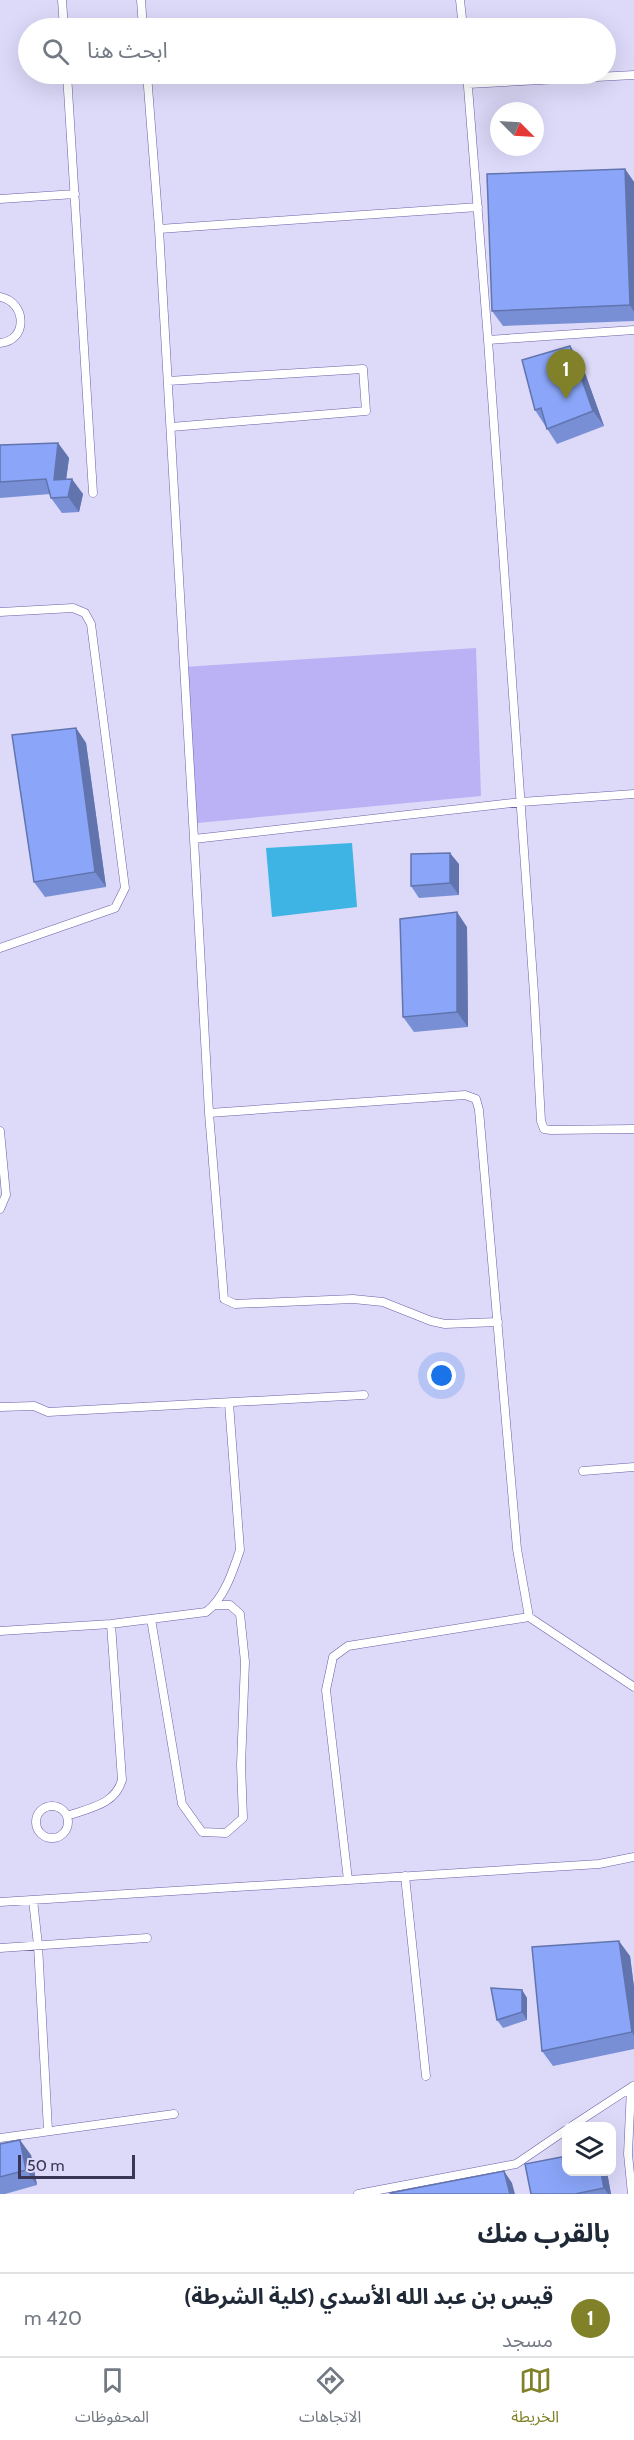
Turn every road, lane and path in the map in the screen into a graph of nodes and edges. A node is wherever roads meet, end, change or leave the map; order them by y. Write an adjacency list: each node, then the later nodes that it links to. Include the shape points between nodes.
1 (62, 0): 4 (lane)
2 (141, 0): 5 (lane)
3 (460, 0): 6 (lane)
4 (63, 18)
5 (142, 18)
6 (462, 18)
7 (634, 75): 8 (lane)
8 (616, 76)
9 (68, 84): 12 (lane)
10 (148, 84): 15 (lane)
11 (468, 84): 14 (lane)
12 (75, 194): 13 (lane); 22 (lane)
13 (0, 199)
14 (478, 207): 15 (lane); 18 (lane)
15 (159, 229): 20 (lane)
16 (0, 297): 19 (lane, via 12,301 21,318 14,337)
17 (634, 330): 18 (lane)
18 (488, 340): 25 (lane)
19 (0, 342)
20 (168, 381): 21 (lane); 21 (lane, via 363,369 366,411)
21 (171, 428): 26 (lane)
22 (93, 493)
23 (0, 612): 27 (lane, via 73,608 85,613 92,624 125,888 115,908)
24 (634, 794): 25 (lane)
25 (521, 802): 26 (lane); 29 (lane, via 544,1128)
26 (194, 840): 28 (lane)
27 (0, 948)
28 (209, 1113): 32 (lane, via 224,1299 228,1303 353,1299 383,1302 445,1324); 32 (lane, via 465,1095 476,1099)
29 (634, 1129)
30 (0, 1131): 31 (lane, via 6,1195)
31 (0, 1209)
32 (498, 1322): 39 (lane, via 517,1549)
33 (364, 1395): 34 (lane)
34 (229, 1403): 35 (lane, via 48,1412 34,1406); 38 (lane, via 240,1550)
35 (0, 1407)
36 (634, 1467): 37 (lane)
37 (584, 1471)
38 (216, 1605): 40 (lane, via 206,1612); 40 (lane, via 230,1605 240,1614 245,1662 243,1818 226,1833 202,1832 182,1804)
39 (529, 1617): 43 (lane); 47 (lane, via 348,1646 333,1657 326,1690)
40 (151, 1619): 41 (lane)
41 (111, 1624): 42 (lane); 44 (lane, via 122,1780 108,1802)
42 (0, 1631)
43 (634, 1687)
44 (67, 1816): 44 (lane, via 54,1805 43,1808 36,1817 36,1828 44,1837 55,1838 67,1827)
45 (634, 1857): 46 (lane, via 599,1864)
46 (405, 1876): 47 (lane); 53 (lane)
47 (348, 1880): 48 (lane)
48 (33, 1899): 49 (lane); 51 (lane)
49 (0, 1902)
50 (147, 1938): 51 (lane)
51 (38, 1945): 52 (lane); 57 (lane)
52 (0, 1948)
53 (426, 2076)
54 (632, 2086): 56 (lane); 61 (lane, via 628,2154)
55 (174, 2114): 57 (lane)
56 (579, 2122)
57 (48, 2130): 59 (lane)
58 (562, 2133): 60 (lane, via 516,2163)
59 (0, 2138)
60 (358, 2194)
61 (632, 2194)

